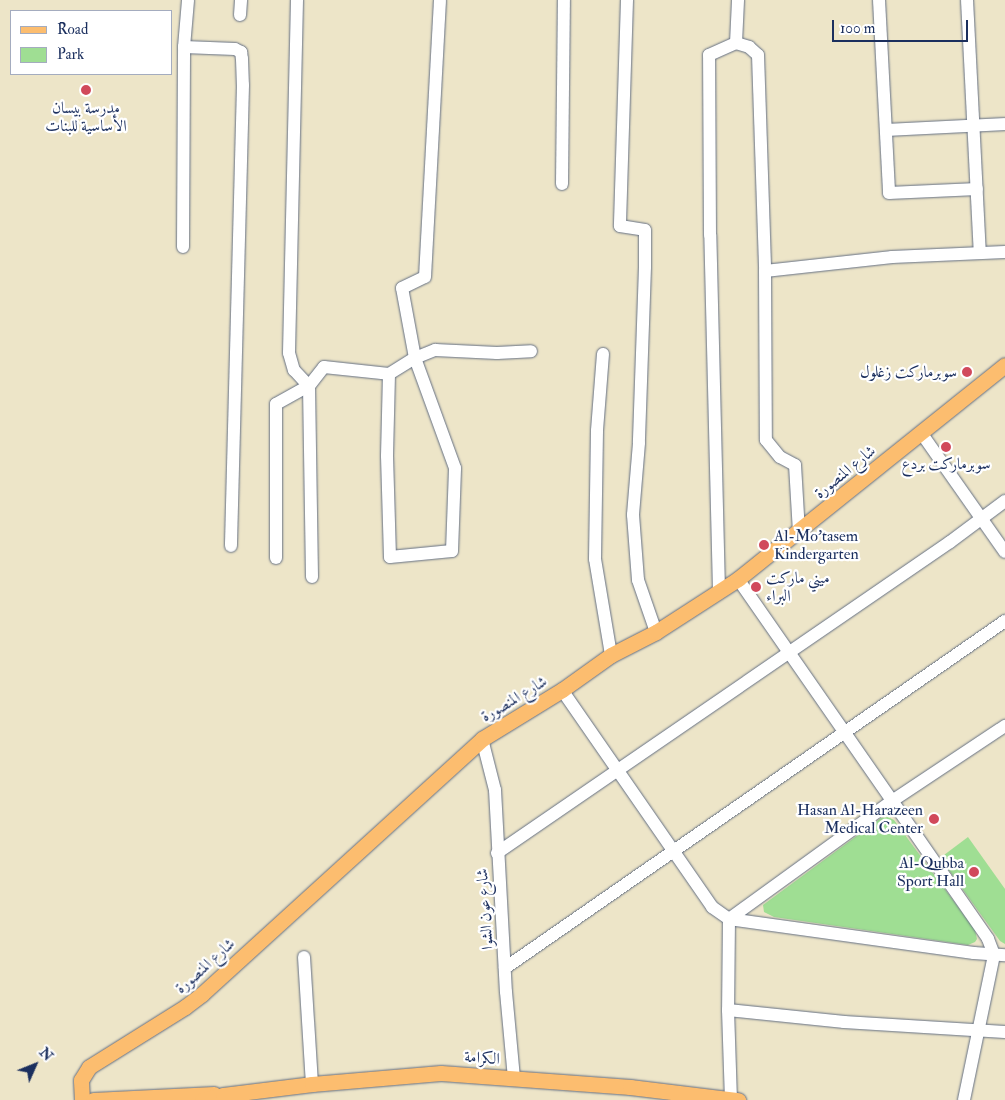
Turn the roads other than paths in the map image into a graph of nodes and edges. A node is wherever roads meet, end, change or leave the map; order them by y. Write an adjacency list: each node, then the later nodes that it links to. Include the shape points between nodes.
1 (188, 0): 12 (street)
2 (241, 0): 10 (street)
3 (298, 0): 27 (street, via 289,361)
4 (440, 0): 24 (street, via 425,277 402,288)
5 (564, 0): 16 (street)
6 (627, 0): 39 (street, via 620,226 645,230 646,267 633,515 638,580)
7 (738, 0): 11 (street)
8 (879, 0): 15 (street)
9 (967, 0): 14 (street, via 969,71)
10 (240, 15)
11 (736, 43): 21 (street, via 758,55); 37 (street, via 709,55 710,234)
12 (184, 47): 18 (street); 32 (street, via 235,49 241,52 242,59 244,85)
13 (1005, 124): 14 (street)
14 (975, 125): 15 (street); 17 (street)
15 (887, 130): 17 (street, via 890,193)
16 (562, 184)
17 (977, 189): 20 (street)
18 (183, 247)
19 (1005, 252): 20 (street)
20 (980, 253): 21 (street, via 892,257)
21 (764, 272): 31 (street, via 766,440 780,457 795,465)
22 (531, 351): 24 (street, via 434,350)
23 (603, 354): 41 (street, via 597,431 594,559)
24 (415, 358): 26 (street); 26 (street, via 455,468 452,551 390,557)
25 (1005, 365): 28 (main road, شارع المنصورة)
26 (389, 374): 27 (street, via 324,367)
27 (309, 386): 34 (street, via 276,404); 35 (street)
28 (922, 434): 30 (street); 31 (main road, شارع المنصورة)
29 (1005, 501): 30 (street)
30 (981, 518): 33 (street); 40 (street)
31 (799, 532): 36 (main road, شارع المنصورة)
32 (231, 546)
33 (1005, 552)
34 (276, 558)
35 (312, 577)
36 (738, 579): 37 (main road, شارع المنصورة); 40 (street)
37 (720, 591): 39 (main road, شارع المنصورة)
38 (1005, 621): 44 (street)
39 (656, 632): 41 (main road, شارع المنصورة)
40 (789, 651): 44 (street); 46 (street)
41 (611, 655): 42 (main road, شارع المنصورة)
42 (562, 690): 45 (main road, شارع المنصورة); 46 (street)
43 (1005, 726): 47 (street)
44 (844, 732): 47 (street); 48 (street)
45 (482, 739): 49 (street, شارع عون الشوا, via 495,790); 60 (main road, شارع المنصورة, via 202,994 89,1067 81,1080)
46 (618, 769): 48 (street); 49 (street)
47 (892, 801): 50 (street); 51 (street)
48 (674, 851): 50 (street, via 712,907); 53 (street)
49 (498, 853): 53 (street, شارع عون الشوا)
50 (729, 919): 51 (street); 54 (street)
51 (999, 955): 55 (street)
52 (304, 958): 58 (street)
53 (505, 968): 57 (street, شارع عون الشوا)
54 (728, 1010): 55 (street, via 844,1022); 63 (street)
55 (980, 1030): 56 (street); 64 (street)
56 (1005, 1032)
57 (514, 1078): 58 (main road, الكرامة, via 441,1073); 63 (main road, الكرامة, via 630,1087)
58 (312, 1084): 59 (main road, الكرامة)
59 (223, 1095): 61 (main road, الكرامة, via 201,1093); 62 (main road, الكرامة)
60 (82, 1100)
61 (93, 1100)
62 (202, 1100)
63 (735, 1100)
64 (964, 1100)

